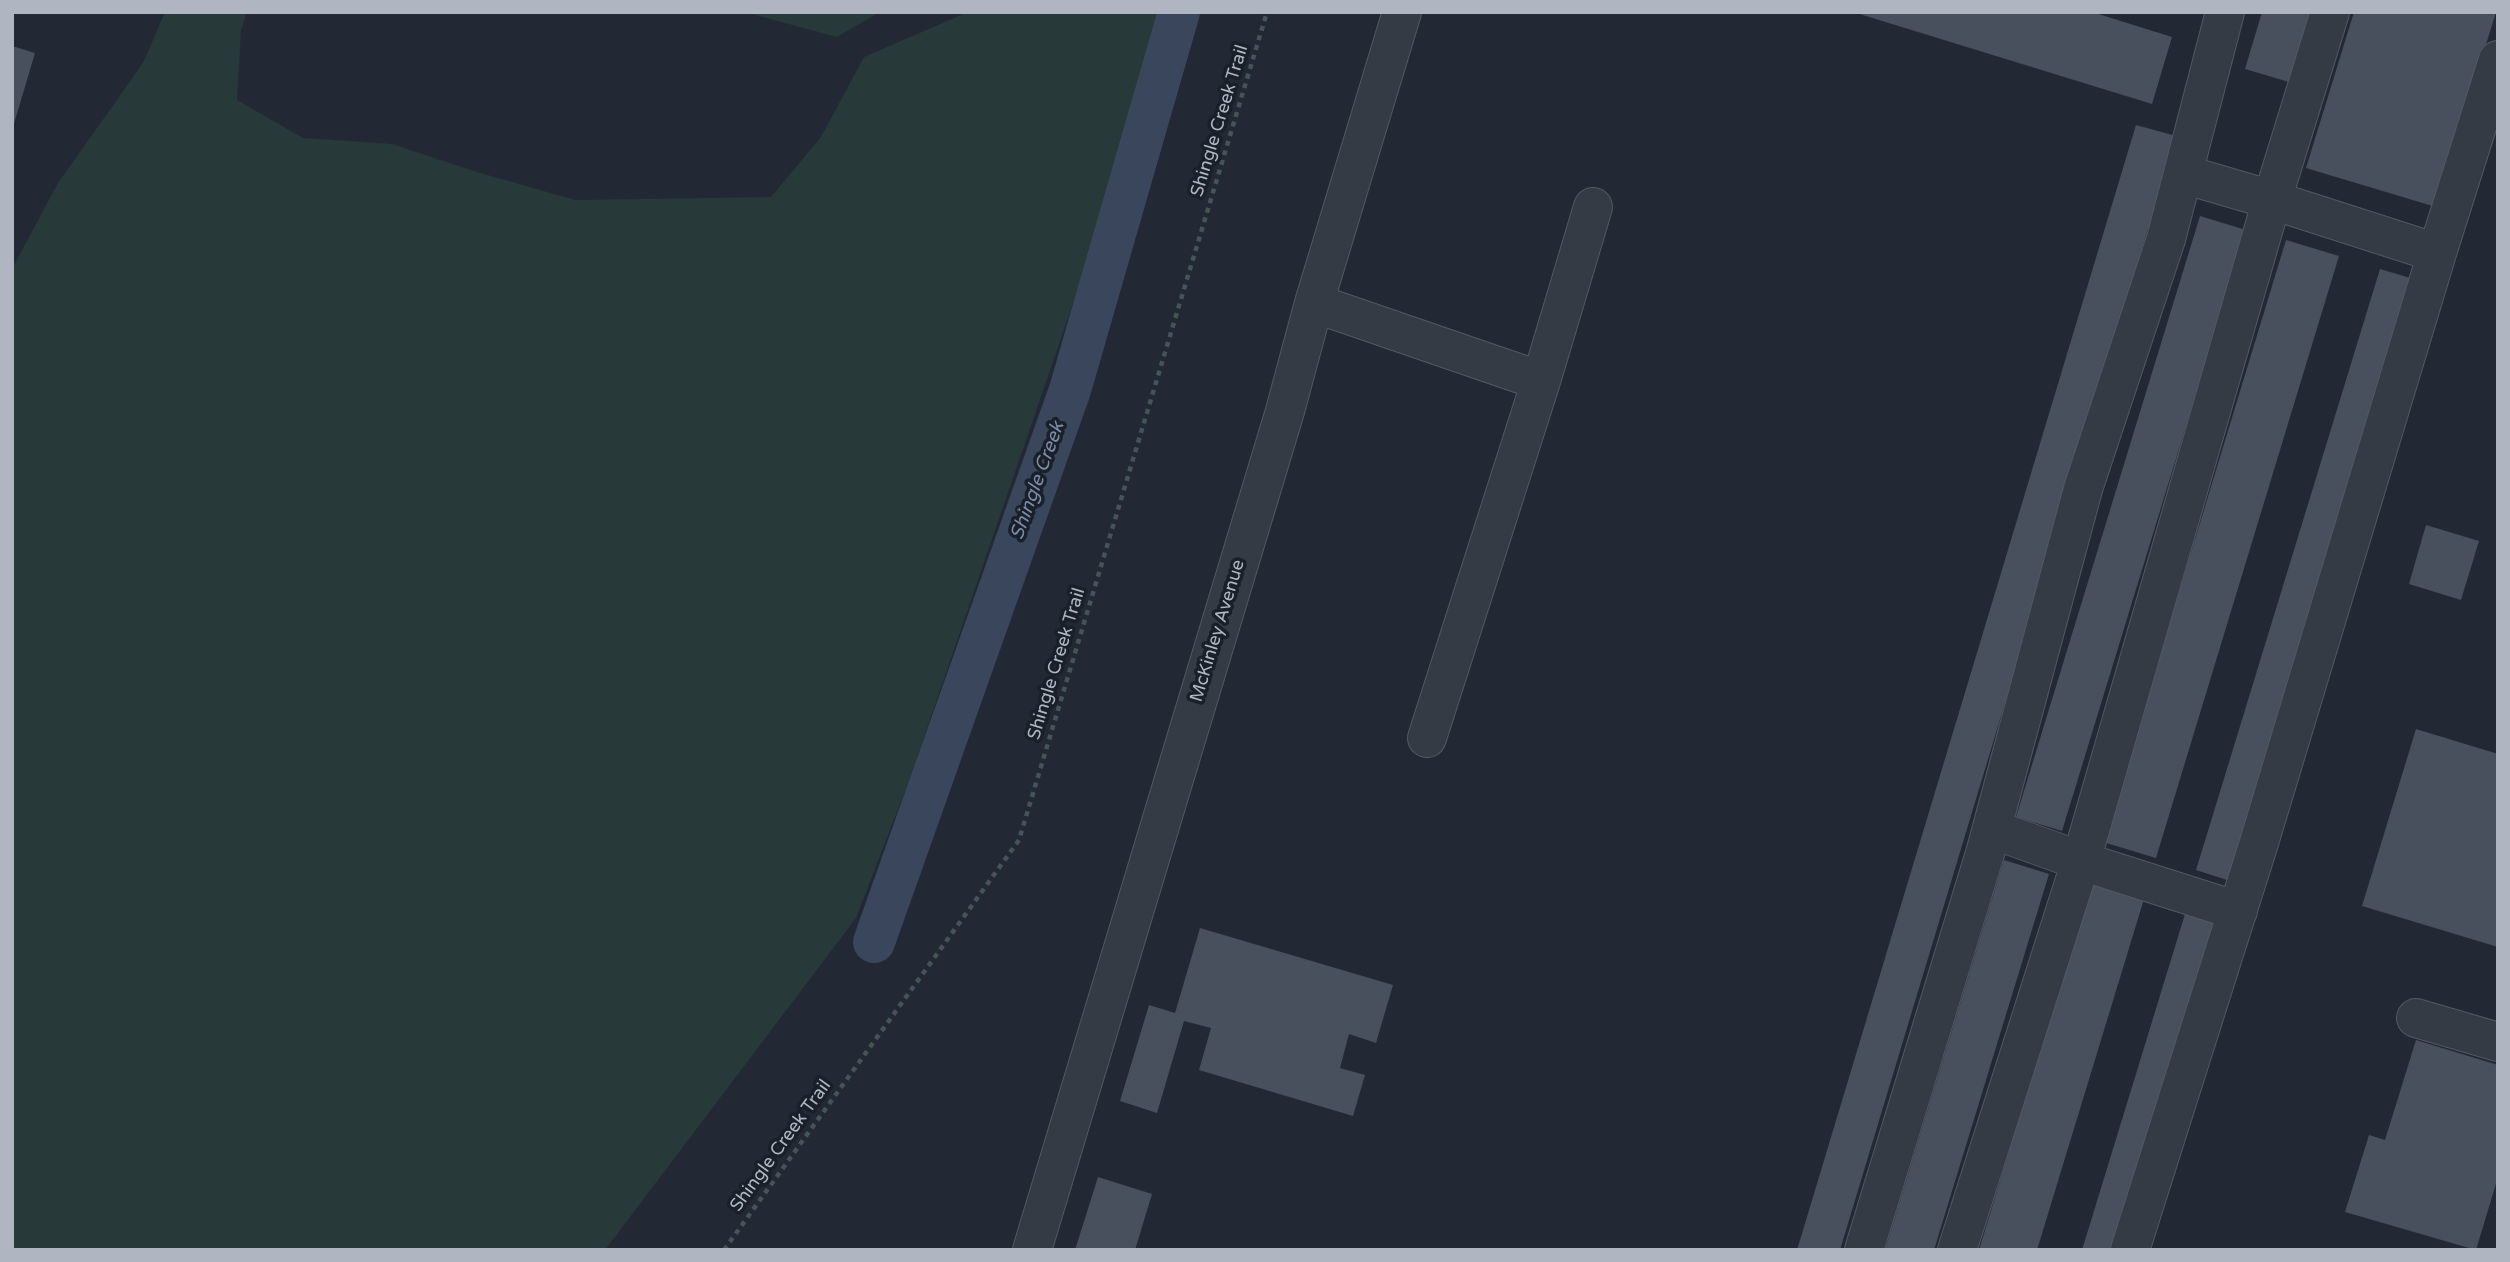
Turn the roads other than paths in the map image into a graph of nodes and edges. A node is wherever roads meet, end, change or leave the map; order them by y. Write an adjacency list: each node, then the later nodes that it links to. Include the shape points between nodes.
1 (1402, 12): 9 (street, McKinley Avenue)
2 (2330, 12): 6 (street)
3 (2213, 15): 5 (street)
4 (2498, 60): 8 (street)
5 (2183, 174): 6 (street); 12 (street, via 2083,489)
6 (2272, 200): 8 (street); 13 (street)
7 (1593, 206): 10 (street)
8 (2437, 253): 14 (street)
9 (1314, 303): 10 (street); 17 (street, McKinley Avenue)
10 (1541, 381): 11 (street)
11 (1427, 738)
12 (1992, 829): 13 (street); 18 (street)
13 (2081, 861): 14 (street); 19 (street)
14 (2238, 911): 20 (street)
15 (2417, 1018): 16 (street)
16 (2498, 1042)
17 (1032, 1250)
18 (1864, 1250)
19 (1957, 1250)
20 (2130, 1250)

